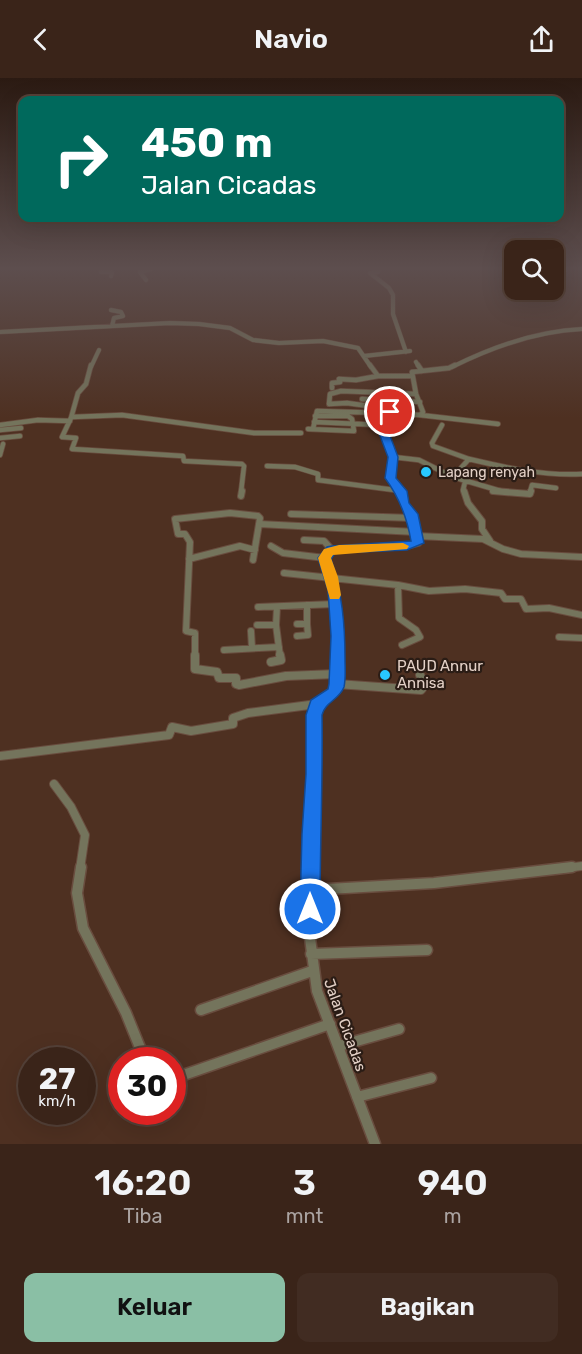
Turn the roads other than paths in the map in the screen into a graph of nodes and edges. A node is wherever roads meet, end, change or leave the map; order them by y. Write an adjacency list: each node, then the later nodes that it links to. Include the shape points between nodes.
1 (114, 319): 3 (street)
2 (394, 319): 7 (street, via 408,351)
3 (112, 326): 5 (street); 7 (street, via 199,324 230,328 247,338 266,342 328,342 360,348)
4 (582, 329): 9 (street, via 541,334 480,353 452,367)
5 (0, 332)
6 (99, 350): 21 (street, via 86,384 78,393)
7 (364, 356): 10 (street)
8 (416, 362): 9 (street)
9 (422, 370): 11 (street, via 413,371)
10 (378, 376): 11 (street); 12 (street)
11 (412, 376): 16 (street)
12 (365, 377): 13 (street, via 339,379 340,382 332,383); 14 (street)
13 (332, 388)
14 (367, 390)
15 (358, 393): 16 (street); 17 (street); 17 (street, via 330,393 329,404)
16 (418, 398): 17 (street); 18 (street, via 424,409)
17 (362, 402): 20 (street, via 383,408)
18 (420, 415): 20 (street); 24 (street)
19 (315, 416): 20 (street, via 318,411); 22 (street, via 345,416); 23 (street)
20 (383, 418): 22 (street); 33 (street)
21 (71, 419): 25 (street); 29 (street, via 122,415 254,433); 41 (street, via 62,437 76,438 72,449 242,464)
22 (352, 421): 23 (street); 23 (street, via 353,432 310,429)
23 (314, 422)
24 (498, 424)
25 (0, 425)
26 (442, 425): 34 (street, via 433,446)
27 (21, 428): 28 (street)
28 (0, 430)
29 (301, 433)
30 (20, 436): 31 (street)
31 (1, 441): 32 (street)
32 (0, 456)
33 (393, 457): 37 (street, via 419,460); 40 (street, via 390,478)
34 (469, 459): 36 (street, via 519,470); 37 (street)
35 (267, 466): 40 (street, via 311,471 318,474 318,480)
36 (582, 474)
37 (453, 477): 38 (street)
38 (465, 482): 39 (street, via 496,492 529,494 532,485); 47 (street, via 467,501 482,521 482,529)
39 (556, 488)
40 (402, 491): 43 (street, via 404,504)
41 (241, 496)
42 (291, 514): 43 (street)
43 (413, 518): 45 (street)
44 (260, 524): 45 (street); 49 (street); 53 (street, via 258,516 233,513 175,518 178,534 185,534 190,542)
45 (416, 534): 47 (street, via 483,539); 50 (street, via 418,543 414,545)
46 (303, 540): 50 (street, via 326,541)
47 (491, 543): 51 (street, via 521,554)
48 (271, 546): 52 (street, via 283,553)
49 (255, 550): 53 (street, via 237,546); 54 (street)
50 (332, 550): 52 (street)
51 (582, 556)
52 (325, 558): 56 (street)
53 (189, 559): 74 (street, via 186,631 195,633 195,670 217,672 220,678 236,678 239,685 286,676)
54 (254, 560)
55 (284, 573): 56 (street)
56 (332, 577): 57 (street); 58 (street)
57 (398, 585): 62 (street, via 429,591 501,593 504,598 520,598 526,609 549,608); 69 (street, via 399,618 420,637)
58 (335, 604): 59 (street); 74 (street)
59 (306, 605): 61 (street); 64 (street)
60 (258, 607): 61 (street)
61 (277, 607): 65 (street)
62 (582, 615)
63 (297, 624): 64 (street)
64 (307, 624): 66 (street, via 308,635)
65 (276, 626): 70 (street); 71 (street, via 254,628)
66 (297, 636)
67 (560, 637): 68 (street)
68 (582, 638)
69 (402, 645)
70 (279, 647): 71 (street); 73 (street, via 281,662)
71 (252, 648): 72 (street)
72 (224, 650)
73 (271, 662)
74 (337, 674): 76 (street)
75 (420, 675): 76 (street, via 425,685 421,690)
76 (337, 684): 77 (street, via 334,692)
77 (317, 705): 78 (street, via 248,713 233,718 233,724 203,729 172,727 169,735); 81 (street, Jalan Cicadas)
78 (0, 756)
79 (54, 784): 89 (street, via 85,835 77,893 83,928)
80 (582, 866): 81 (street, via 434,883)
81 (310, 890): 83 (street, Jalan Cicadas)
82 (427, 950): 83 (street)
83 (311, 954): 84 (street, Jalan Cicadas)
84 (312, 971): 85 (street); 86 (street, Jalan Cicadas)
85 (201, 1010)
86 (330, 1024): 88 (street, Jalan Cicadas); 90 (street)
87 (399, 1029): 88 (street)
88 (339, 1046): 92 (street, Jalan Cicadas)
89 (140, 1047)
90 (186, 1074)
91 (431, 1078): 92 (street)
92 (357, 1097): 93 (street, Jalan Cicadas)
93 (375, 1144)

